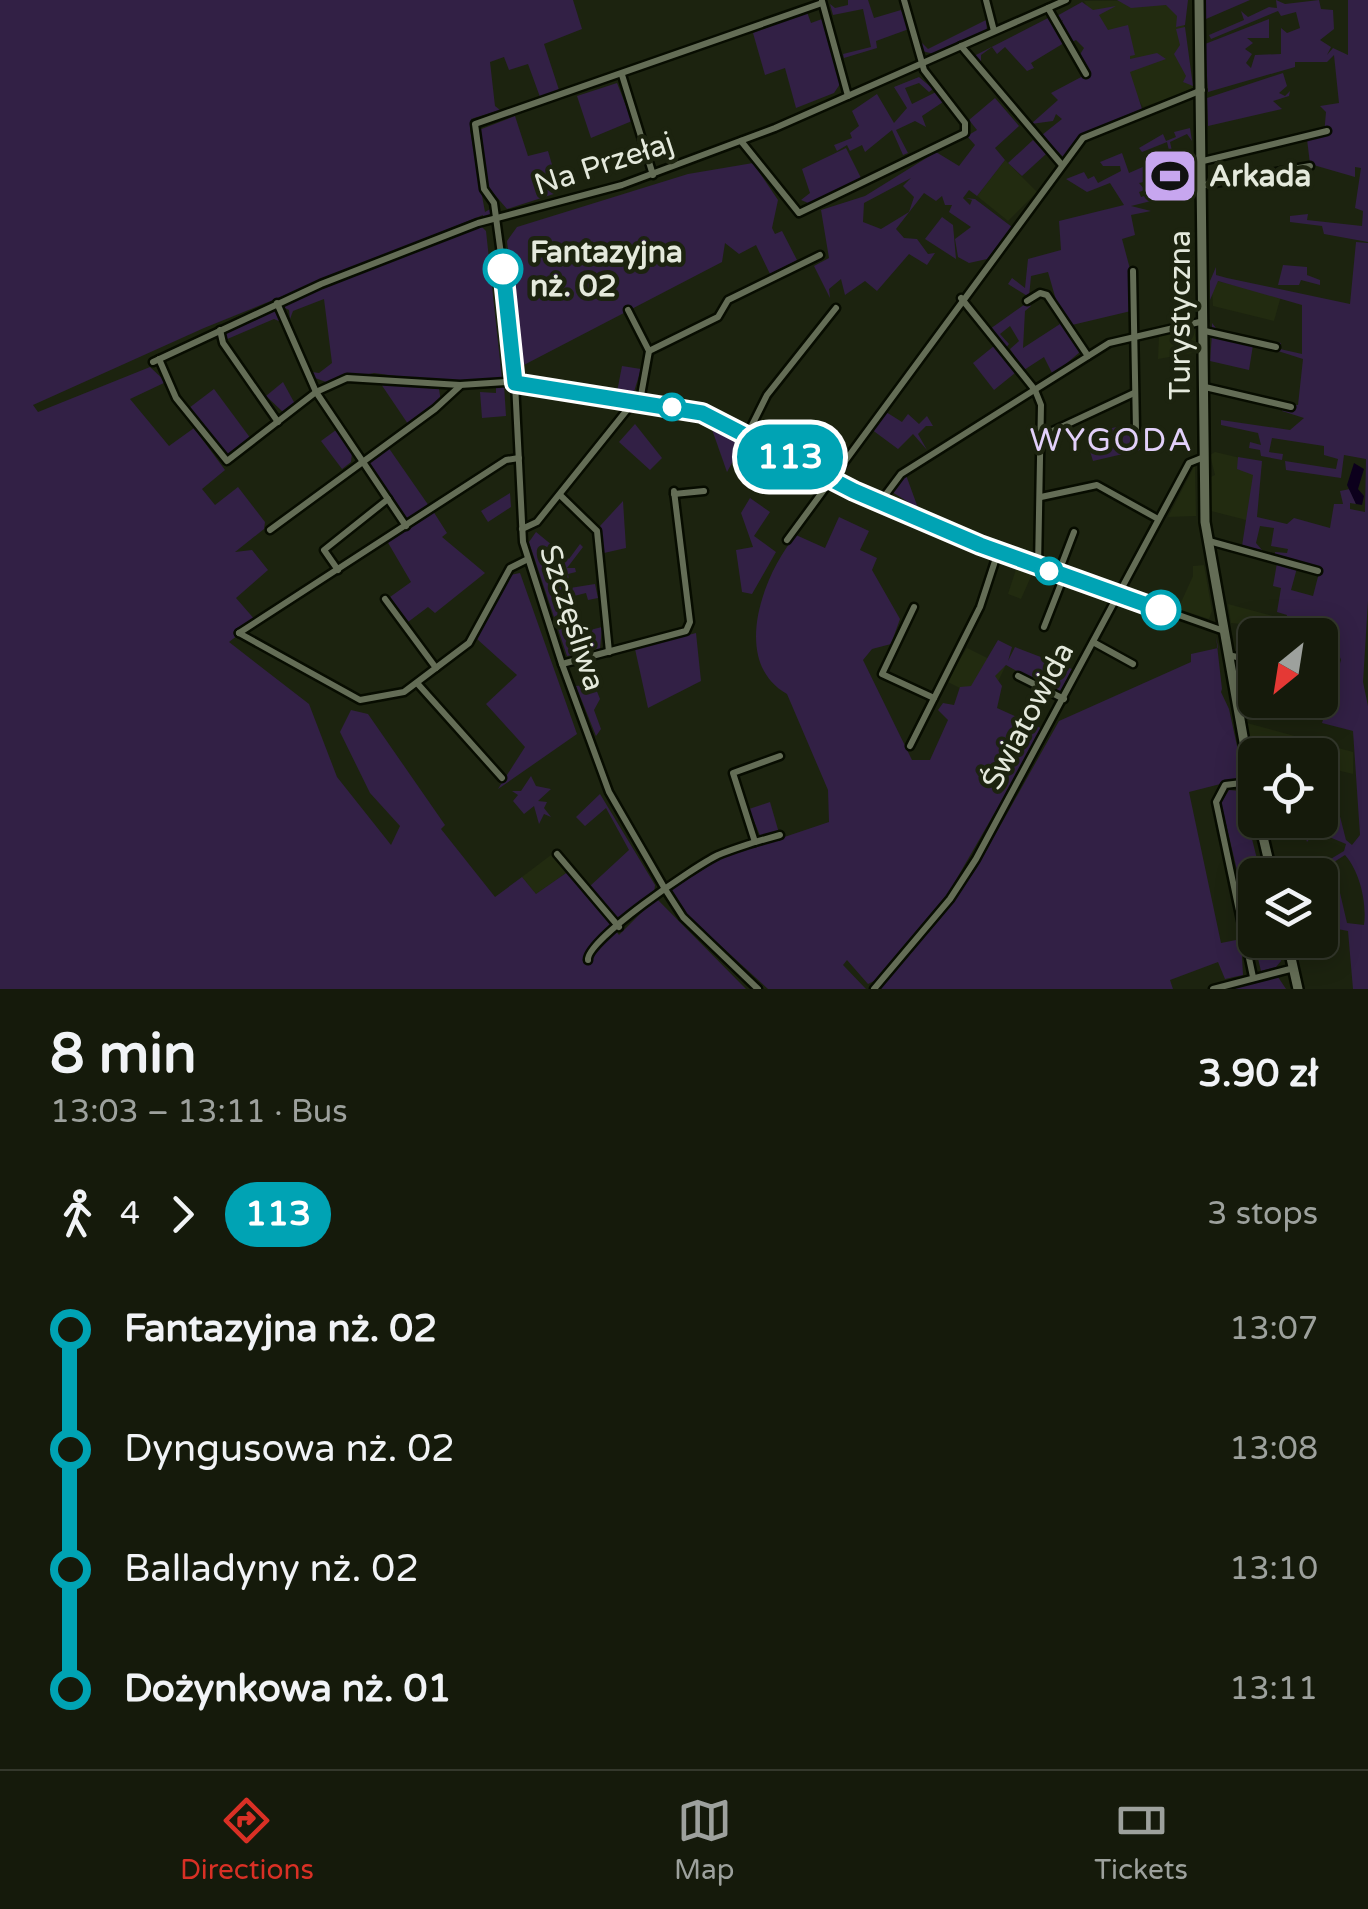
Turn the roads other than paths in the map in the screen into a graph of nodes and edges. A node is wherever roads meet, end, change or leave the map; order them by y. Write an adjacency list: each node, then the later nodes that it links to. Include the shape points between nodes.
1 (904, 0): 9 (street)
2 (986, 0): 7 (street)
3 (1066, 0): 6 (street, Na Przełaj)
4 (1199, 0): 12 (main road, Turystyczna)
5 (822, 1): 11 (street); 13 (street)
6 (1048, 8): 7 (street, Na Przełaj); 10 (street)
7 (994, 31): 8 (street, Na Przełaj)
8 (961, 46): 9 (street, Na Przełaj); 17 (street)
9 (922, 63): 13 (street, Na Przełaj); 15 (street, via 966,131 833,200 798,213)
10 (1086, 74)
11 (622, 75): 19 (street); 21 (street, Szczęśliwa, via 475,124 484,188)
12 (1202, 90): 16 (main road, Turystyczna); 17 (street, via 1090,132)
13 (848, 96): 15 (street, Na Przełaj)
14 (1327, 131): 16 (street)
15 (741, 141): 19 (street, Na Przełaj)
16 (1204, 161): 20 (main road, Turystyczna)
17 (1062, 165): 24 (street)
18 (1310, 166): 20 (street)
19 (653, 174): 21 (street, Na Przełaj)
20 (1204, 185): 29 (main road, Turystyczna)
21 (497, 220): 26 (street, Na Przełaj); 37 (street, Szczęśliwa)
22 (820, 254): 35 (street, via 728,300 718,316)
23 (1133, 270): 31 (street)
24 (962, 298): 40 (street); 52 (street)
25 (1027, 301): 36 (street, via 1046,294)
26 (277, 303): 30 (street, Na Przełaj); 41 (street)
27 (836, 308): 47 (street, via 768,395)
28 (628, 310): 35 (street)
29 (1205, 326): 31 (street); 34 (street); 39 (main road, Turystyczna)
30 (220, 330): 32 (street, Na Przełaj); 33 (street)
31 (1136, 336): 36 (street); 42 (street)
32 (196, 341): 33 (street); 45 (street, Na Przełaj, via 156,360 176,398 227,461)
33 (223, 343): 45 (street)
34 (1276, 348)
35 (649, 351): 43 (street)
36 (1088, 356): 40 (street)
37 (515, 383): 38 (street); 43 (street); 49 (street, Szczęśliwa)
38 (460, 385): 41 (street, via 347,378); 51 (street)
39 (1205, 386): 44 (street); 50 (main road, Turystyczna)
40 (1035, 390): 48 (street); 57 (street, via 902,474)
41 (316, 392): 45 (street); 51 (street)
42 (1134, 393): 46 (street); 48 (street)
43 (638, 401): 47 (street, via 702,413); 54 (street)
44 (1291, 407)
45 (278, 422)
46 (1136, 430)
47 (747, 434): 52 (street)
48 (1044, 435): 55 (street)
49 (519, 458): 59 (street); 60 (street, Szczęśliwa)
50 (1204, 458): 58 (street, Światowida, via 1188,462); 64 (main road, Turystyczna)
51 (361, 460): 56 (street); 61 (street)
52 (831, 479): 57 (street); 63 (street)
53 (704, 491): 77 (street, via 674,492 689,626 682,634)
54 (560, 495): 60 (street, via 536,524); 77 (street, via 596,531)
55 (1041, 497): 58 (street, via 1093,485); 67 (street)
56 (388, 500): 59 (street); 68 (street, via 326,548)
57 (880, 502): 65 (street)
58 (1158, 519): 71 (street, Światowida)
59 (406, 526): 68 (street)
60 (522, 529): 66 (street, Szczęśliwa)
61 (270, 530)
62 (1074, 532): 70 (street)
63 (787, 540)
64 (1208, 541): 69 (street); 75 (main road, Turystyczna)
65 (998, 552): 67 (street); 85 (street, via 980,606)
66 (528, 559): 80 (street, Szczęśliwa); 82 (street, via 510,568 474,637)
67 (1038, 567): 70 (street)
68 (338, 570): 84 (street, via 239,633 360,700)
69 (1318, 572)
70 (1061, 575): 71 (street); 74 (street)
71 (1118, 595): 75 (street); 76 (street, Światowida)
72 (386, 599): 82 (street)
73 (914, 608): 85 (street, via 882,674)
74 (1044, 628)
75 (1224, 632): 78 (main road, Turystyczna)
76 (1094, 642): 81 (street); 86 (street, Światowida)
77 (609, 652): 80 (street)
78 (1228, 655): 79 (street); 87 (main road, Turystyczna)
79 (1238, 657)
80 (562, 664): 95 (street, Szczęśliwa, via 608,792)
81 (1133, 664)
82 (436, 668): 84 (street)
83 (1018, 676): 86 (street)
84 (417, 684): 90 (street)
85 (934, 698): 88 (street)
86 (1064, 699): 101 (street, Światowida, via 958,887)
87 (1242, 738)
88 (910, 746)
89 (780, 756): 93 (street, via 732,770)
90 (502, 778)
91 (1238, 783): 100 (street, via 1225,785 1216,802)
92 (780, 835): 93 (street)
93 (755, 842): 95 (street, via 718,855)
94 (556, 854): 96 (street)
95 (664, 889): 96 (street); 102 (street, Szczęśliwa, via 685,920)
96 (619, 927): 98 (street, via 592,945)
97 (1292, 958): 99 (main road)
98 (588, 960)
99 (1294, 968): 100 (street); 104 (main road)
100 (1253, 978): 103 (street)
101 (876, 988)
102 (758, 989)
103 (1213, 989)
104 (1298, 989)

